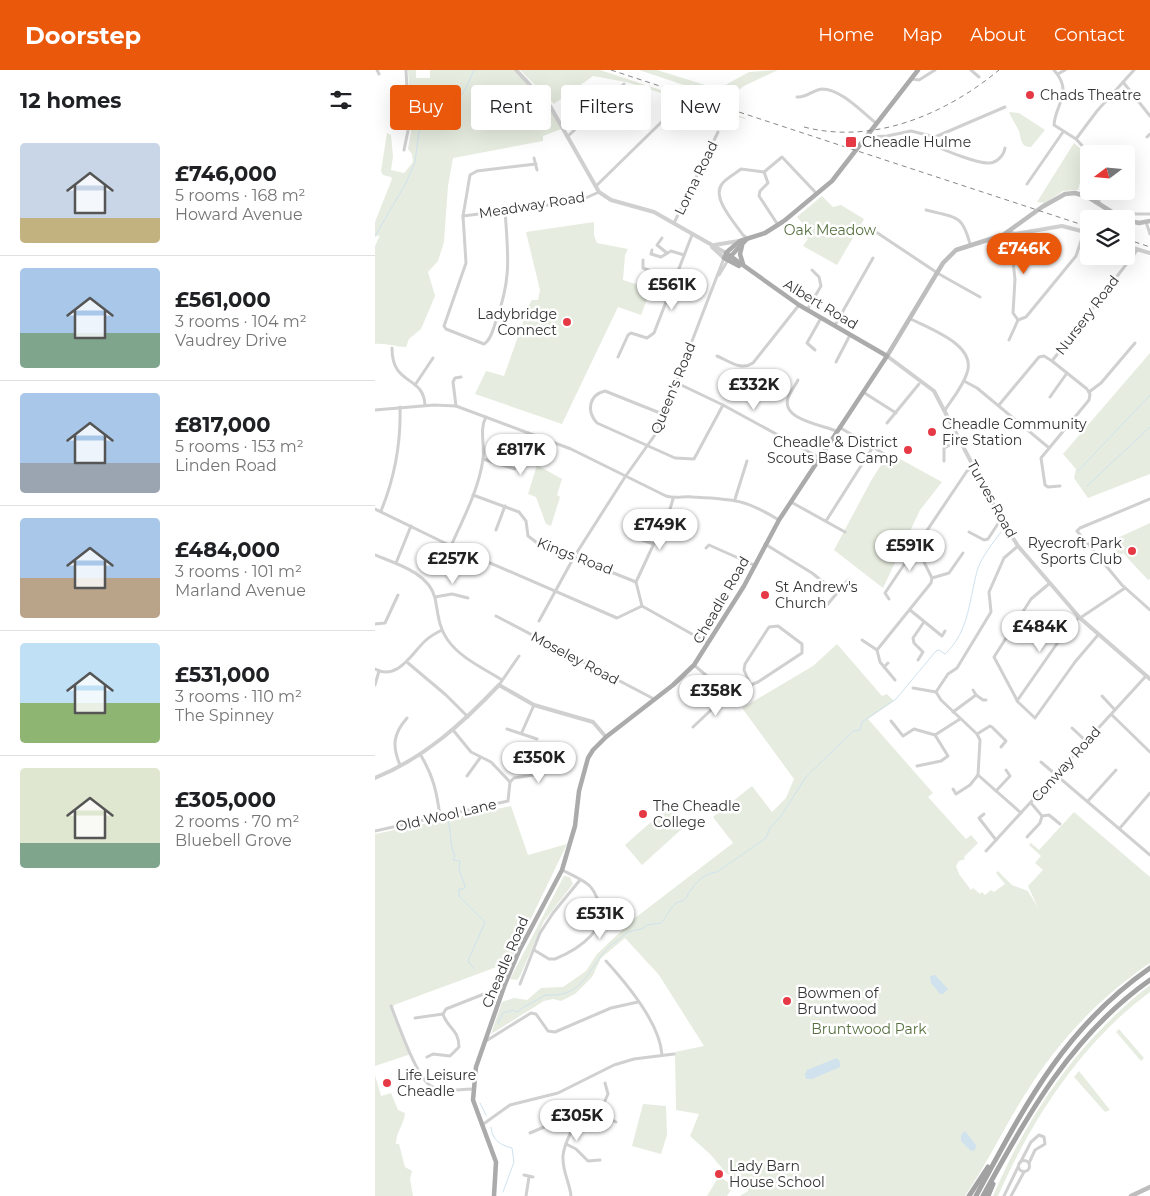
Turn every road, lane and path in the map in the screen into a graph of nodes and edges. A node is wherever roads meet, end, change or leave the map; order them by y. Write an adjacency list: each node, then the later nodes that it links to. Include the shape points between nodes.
1 (377, 70): 10 (street)
2 (406, 70): 29 (street, via 409,126)
3 (516, 70): 23 (street, via 550,106)
4 (918, 70): 12 (main road)
5 (935, 70): 12 (street, via 919,80)
6 (971, 70): 13 (street)
7 (1054, 70): 11 (street)
8 (1065, 70): 11 (street)
9 (1134, 70): 14 (street)
10 (379, 74)
11 (1058, 74): 22 (street, via 1062,82 1062,100 1053,124)
12 (912, 78): 20 (main road)
13 (979, 78)
14 (1123, 82): 18 (street); 26 (street)
15 (624, 84): 23 (street)
16 (797, 97): 20 (street, via 805,97 820,89 833,91)
17 (1005, 107): 25 (street)
18 (1150, 116)
19 (661, 123): 35 (street)
20 (876, 123): 24 (main road)
21 (718, 132): 47 (street, Lorna Road)
22 (1063, 132): 26 (street); 34 (street)
23 (568, 136): 35 (street)
24 (866, 137): 25 (street, via 911,131); 37 (main road, via 842,171)
25 (935, 138): 28 (street, via 936,146 986,164 996,160)
26 (1076, 139): 27 (street)
27 (1082, 145)
28 (1005, 148)
29 (405, 150)
30 (534, 158): 31 (street)
31 (536, 164): 32 (street); 44 (street, via 477,171 470,175)
32 (537, 170)
33 (764, 172): 37 (street, via 782,157); 48 (street, via 768,183 759,196); 55 (street, via 741,169 719,188 719,197)
34 (1027, 184)
35 (596, 186): 36 (street)
36 (599, 192): 39 (street, Meadway Road, via 579,200); 47 (street, Albert Road, via 611,200 647,209)
37 (817, 194): 48 (main road)
38 (1099, 203): 41 (main road); 51 (main road, via 1079,194 1065,194)
39 (505, 210): 44 (street, Meadway Road); 44 (street, via 509,269 506,291 484,344 444,326 466,263)
40 (926, 210): 56 (street, via 961,222)
41 (1110, 210)
42 (1135, 214): 43 (street)
43 (1150, 214)
44 (463, 216)
45 (1135, 220): 46 (main road)
46 (1148, 222): 52 (street)
47 (674, 223): 53 (street, Albert Road)
48 (778, 225): 55 (main road)
49 (870, 228): 70 (street)
50 (1080, 230): 51 (street, via 1062,226)
51 (1009, 233): 56 (main road); 79 (street, via 1015,279 1013,313)
52 (1150, 234)
53 (692, 235): 57 (street, Albert Road); 64 (street)
54 (662, 238): 62 (street, via 657,246)
55 (745, 240): 57 (street); 65 (main road); 68 (main road, via 739,251)
56 (970, 244): 70 (main road, via 952,253)
57 (709, 245): 65 (street, Albert Road, via 719,248)
58 (1080, 246): 79 (street, via 1076,256 1026,317)
59 (1135, 248): 60 (street)
60 (1138, 249): 63 (street); 90 (street, Nursery Road)
61 (652, 250): 62 (street, via 651,254 661,258)
62 (667, 253): 64 (street)
63 (1150, 254)
64 (684, 255): 71 (street)
65 (727, 257): 68 (main road, Albert Road); 96 (street, Queen's Road)
66 (873, 258): 80 (street)
67 (643, 260): 71 (street, via 643,268)
68 (745, 268): 75 (main road, Albert Road)
69 (812, 270): 73 (street, via 819,277)
70 (937, 272): 74 (street); 78 (main road)
71 (674, 279): 88 (street, via 654,333 647,338 636,333 628,335)
72 (825, 279): 73 (street)
73 (821, 286): 76 (street)
74 (980, 297)
75 (799, 305): 76 (main road, Albert Road); 86 (street, via 748,366 741,367)
76 (807, 310): 77 (main road, Albert Road)
77 (821, 318): 80 (main road, Albert Road); 85 (street, via 807,343)
78 (913, 320): 87 (main road); 95 (street, via 963,350 969,365)
79 (1018, 320): 82 (street)
80 (835, 325): 81 (main road, Albert Road)
81 (850, 335): 87 (main road, Albert Road); 91 (street)
82 (1009, 340)
83 (1135, 343): 100 (street, via 1101,383)
84 (393, 348): 97 (street, via 394,366)
85 (815, 350)
86 (717, 356)
87 (887, 356): 99 (main road, Cheadle Road); 108 (street, Turves Road, via 934,391)
88 (618, 357)
89 (433, 358): 97 (street)
90 (1052, 361): 92 (street, Nursery Road); 104 (street, via 1039,357)
91 (836, 362)
92 (1067, 373): 100 (street, Nursery Road); 101 (street)
93 (461, 376): 105 (street, via 453,382)
94 (798, 380): 113 (street, via 788,398 787,406 791,413 816,426)
95 (964, 380): 104 (street); 108 (street)
96 (677, 383): 103 (street); 110 (street, Queen's Road)
97 (415, 384): 102 (street, via 423,392)
98 (919, 384): 109 (street)
99 (863, 391): 109 (street); 113 (main road, Cheadle Road)
100 (1089, 392): 118 (street, via 1089,400)
101 (1050, 397)
102 (425, 405): 105 (street); 106 (street)
103 (723, 405): 116 (street, via 694,459 675,458); 120 (street)
104 (999, 405): 118 (street)
105 (456, 406): 111 (street)
106 (400, 407): 107 (street); 134 (street, via 397,460)
107 (375, 410)
108 (945, 410): 115 (street, Turves Road)
109 (895, 413): 112 (street)
110 (665, 415): 116 (street, Queen's Road); 116 (street, via 611,392 599,393 592,401 590,412 597,422)
111 (486, 417): 114 (street); 121 (street)
112 (887, 423)
113 (837, 429): 117 (street); 120 (main road, Cheadle Road)
114 (528, 432): 121 (street, via 515,469); 125 (street)
115 (960, 440): 123 (street, via 944,448); 124 (street, Turves Road)
116 (647, 447): 125 (street, Queen's Road)
117 (873, 447): 119 (street); 137 (street)
118 (1048, 447): 126 (street, via 1040,462 1045,485)
119 (886, 455)
120 (820, 458): 131 (main road, Cheadle Road)
121 (483, 459): 127 (street)
122 (747, 461): 129 (street)
123 (944, 461)
124 (973, 467): 135 (street, Turves Road); 146 (street, via 967,471)
125 (625, 477): 128 (street); 151 (street, Queen's Road)
126 (1060, 486)
127 (473, 495): 132 (street, Kings Road); 145 (street)
128 (673, 498): 129 (street); 143 (street, via 671,509)
129 (735, 499): 136 (street, via 758,507)
130 (1150, 499): 158 (street, via 1077,531)
131 (791, 502): 136 (main road, Cheadle Road); 137 (street)
132 (505, 506): 139 (street); 151 (street, Kings Road, via 523,516 532,540)
133 (375, 509): 134 (street)
134 (381, 511): 138 (street)
135 (1001, 519): 141 (street, via 988,539); 147 (street, Turves Road)
136 (779, 520): 144 (main road, Cheadle Road)
137 (826, 521): 140 (street)
138 (411, 526): 145 (street); 152 (street)
139 (495, 530)
140 (845, 532)
141 (969, 532)
142 (627, 534): 143 (street)
143 (653, 544): 156 (street)
144 (765, 544): 153 (main road, Cheadle Road); 160 (street)
145 (451, 546): 159 (street)
146 (916, 546): 154 (street); 164 (street, via 885,593)
147 (1018, 546): 157 (street, Turves Road); 196 (street, via 1004,558 989,592 991,612 957,668 948,674)
148 (706, 548): 153 (street, via 710,545)
149 (963, 553): 154 (street, via 949,573)
150 (375, 556): 152 (street)
151 (574, 557): 156 (street, Kings Road); 159 (street, Queen's Road)
152 (396, 564): 162 (street, via 422,577)
153 (754, 565): 178 (main road, Cheadle Road)
154 (933, 578): 167 (street)
155 (848, 580): 160 (street)
156 (636, 582): 166 (street)
157 (1050, 583): 170 (street, Turves Road); 202 (street, via 1031,599 995,654 995,660)
158 (1125, 588): 168 (street); 170 (street)
159 (557, 591): 166 (street, via 617,618); 171 (street, Queen's Road)
160 (837, 592): 165 (street)
161 (398, 595): 173 (street, via 385,623)
162 (435, 597): 163 (street, via 452,594); 174 (street)
163 (468, 598)
164 (889, 598)
165 (827, 605)
166 (642, 606): 178 (street)
167 (910, 610): 172 (street); 179 (street)
168 (1150, 610)
169 (496, 616): 200 (street, Moseley Road)
170 (1079, 618): 176 (street, Turves Road); 202 (street, via 1063,635)
171 (539, 621)
172 (924, 622): 175 (street, via 941,636); 181 (street, via 913,638 923,652)
173 (375, 624)
174 (442, 630): 182 (street, via 426,640); 189 (street, via 454,648 466,658)
175 (945, 631)
176 (1098, 635): 188 (street, Turves Road); 202 (street, via 1035,718)
177 (862, 640): 179 (street)
178 (709, 644): 184 (main road, Cheadle Road)
179 (877, 650): 185 (street)
180 (519, 656): 189 (street)
181 (918, 660)
182 (408, 663): 187 (street); 208 (street)
183 (888, 663): 185 (street)
184 (694, 665): 197 (street); 200 (main road, Cheadle Road)
185 (884, 667): 190 (street)
186 (375, 669): 187 (street)
187 (379, 671): 191 (street)
188 (1148, 678): 204 (street, Conway Road)
189 (502, 680): 192 (street)
190 (895, 680)
191 (375, 685)
192 (499, 685): 203 (street); 208 (street)
193 (751, 686): 193 (street, via 802,653 802,644 778,626 769,627 745,664 744,670); 197 (street)
194 (913, 688): 196 (street)
195 (973, 690): 198 (street)
196 (936, 692): 205 (street)
197 (728, 694): 211 (street)
198 (976, 695): 201 (street); 205 (street)
199 (1101, 696): 204 (street)
200 (655, 700): 218 (main road, Cheadle Road)
201 (986, 700)
202 (1017, 701)
203 (534, 705): 215 (street); 218 (street, via 593,722)
204 (1115, 710): 206 (street, Conway Road)
205 (953, 712): 209 (street)
206 (1111, 715): 220 (street, Conway Road); 222 (street)
207 (407, 718): 227 (street, via 395,735)
208 (469, 718): 214 (street)
209 (960, 719): 216 (street); 217 (street)
210 (891, 721): 217 (street, via 903,736 916,729)
211 (693, 727)
212 (507, 728): 215 (street)
213 (1072, 728): 220 (street)
214 (453, 730): 223 (street); 224 (street, Old Wool Lane)
215 (522, 732): 219 (street)
216 (977, 734): 221 (street, via 992,727 1005,741); 231 (street, via 980,740)
217 (935, 735): 228 (street, via 948,756)
218 (606, 737): 253 (main road, Cheadle Road, via 593,750 585,767 575,826)
219 (537, 739)
220 (1086, 741): 232 (street, Conway Road)
221 (1001, 747)
222 (1150, 752)
223 (420, 754): 227 (street); 245 (street, via 431,773)
224 (480, 758): 233 (street); 235 (street, Old Wool Lane, via 491,762)
225 (545, 762): 235 (street, via 540,774 514,778)
226 (1041, 762): 232 (street)
227 (400, 765): 234 (street)
228 (917, 766)
229 (1006, 770): 237 (street, via 1010,776)
230 (1116, 770): 240 (street)
231 (978, 774): 236 (street, via 956,794); 237 (street)
232 (1055, 774): 240 (street); 241 (street, Conway Road)
233 (467, 776)
234 (375, 778)
235 (509, 782): 245 (street, Old Wool Lane, via 508,801)
236 (953, 789)
237 (996, 791): 242 (street)
238 (1150, 793): 239 (street)
239 (1148, 798): 247 (street)
240 (1088, 801): 247 (street)
241 (1031, 803): 242 (street, Conway Road); 244 (street)
242 (1021, 813): 250 (street, Conway Road)
243 (984, 814): 250 (street, via 979,818)
244 (1042, 816): 246 (street, via 1049,815); 249 (street)
245 (439, 817): 248 (street, Old Wool Lane)
246 (1060, 824)
247 (1120, 828): 252 (street)
248 (375, 830)
249 (1027, 837)
250 (997, 840): 251 (street, Conway Road)
251 (986, 851)
252 (1150, 854)
253 (562, 870): 254 (street); 260 (main road, Cheadle Road, via 519,951)
254 (581, 880): 255 (street, via 553,913); 255 (street, via 587,883 601,905 598,928 592,936 555,959)
255 (533, 950): 259 (street)
256 (606, 961): 261 (street)
257 (1150, 968): 277 (highway, via 1112,998 1069,1042 1035,1088)
258 (1150, 980): 278 (highway, via 1117,1006 1075,1049 1041,1094)
259 (520, 984)
260 (502, 994): 263 (street, via 489,992 446,1009); 265 (main road, Cheadle Road)
261 (638, 1002): 265 (street, via 611,1008 555,1032 548,1031 536,1014 531,1013); 267 (street, via 660,1040)
262 (391, 1006): 270 (street, via 416,1065 429,1086)
263 (443, 1014): 264 (street); 268 (street, via 459,1038 459,1047 450,1056 433,1054)
264 (415, 1018)
265 (485, 1041): 270 (main road, Cheadle Road)
266 (674, 1054): 267 (street)
267 (662, 1055): 273 (street, via 626,1061 558,1093 510,1105)
268 (427, 1058)
269 (605, 1083): 271 (street, via 608,1094)
270 (473, 1089): 273 (main road, Cheadle Road, via 475,1108)
271 (600, 1112): 272 (street); 274 (street, via 586,1106 579,1107)
272 (616, 1122)
273 (482, 1126): 285 (main road, Cheadle Road, via 496,1162)
274 (574, 1128): 275 (street, via 555,1122); 276 (street)
275 (530, 1133)
276 (566, 1144): 279 (street, via 588,1161); 287 (street, via 563,1168)
277 (1003, 1145): 288 (highway); 289 (highway)
278 (1008, 1149): 290 (highway); 291 (highway)
279 (600, 1160)
280 (1029, 1162): 281 (street, via 1025,1160); 281 (street, via 1035,1150 1045,1144 1044,1137 1039,1135 1031,1142); 282 (street, via 1029,1170)
281 (1019, 1164): 282 (street); 292 (street)
282 (1023, 1172): 293 (street)
283 (524, 1175): 286 (street, via 531,1177)
284 (1150, 1187): 294 (main road)
285 (494, 1196)
286 (526, 1196)
287 (571, 1196)
288 (969, 1196)
289 (976, 1196)
290 (983, 1196)
291 (988, 1196)
292 (1004, 1196)
293 (1011, 1196)
294 (1131, 1196)

